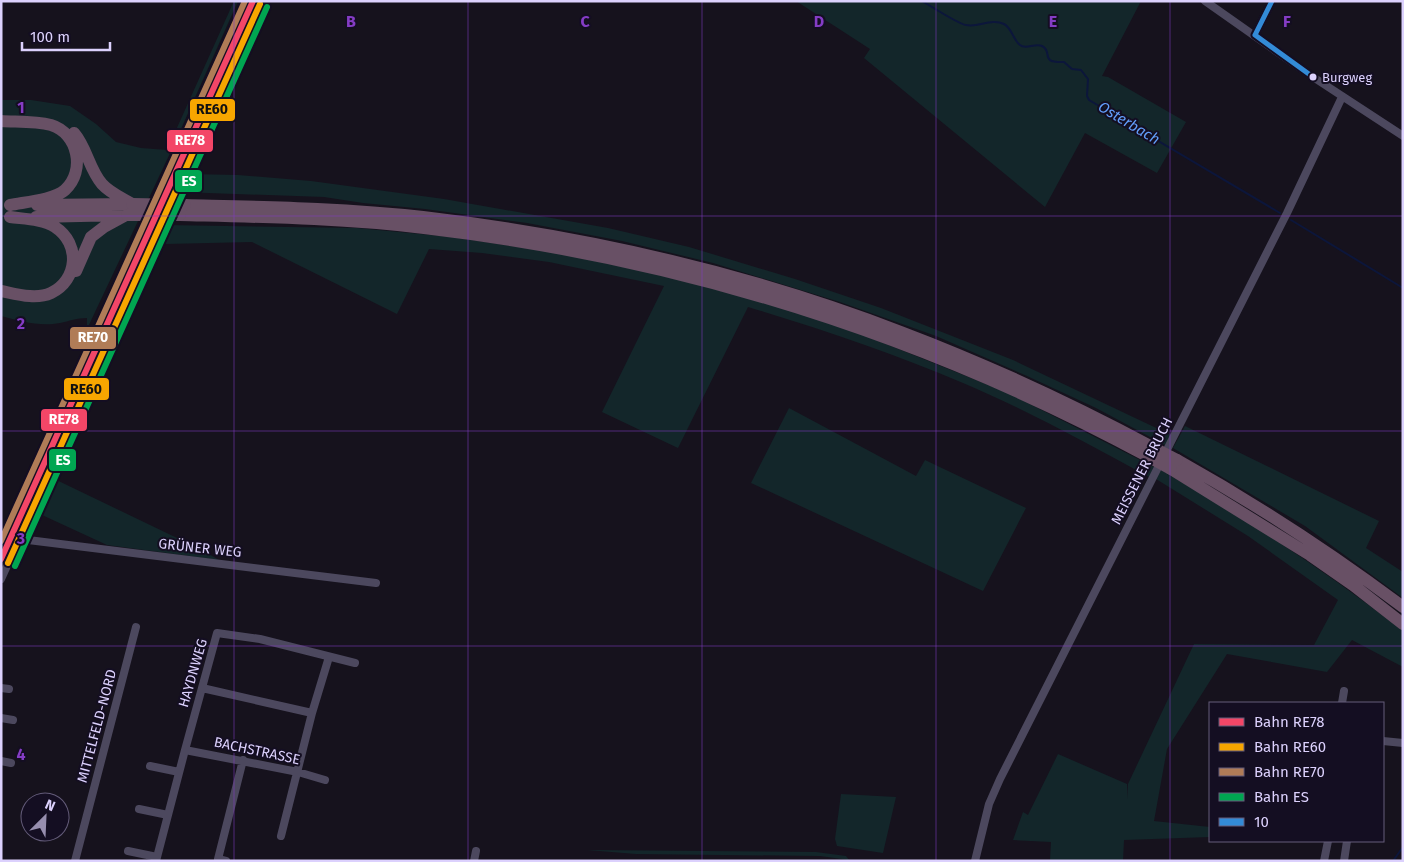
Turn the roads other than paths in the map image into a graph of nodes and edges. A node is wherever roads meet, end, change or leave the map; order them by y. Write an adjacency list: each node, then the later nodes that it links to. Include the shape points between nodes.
1 (1205, 1): 3 (street)
2 (1272, 1): 3 (street)
3 (1255, 36): 4 (street)
4 (1342, 97): 7 (street); 48 (street, MEISSENER BRUCH, via 1287,213 1000,779 989,804)
5 (1, 119): 8 (highway, via 52,125 68,136 77,154 74,175 65,191); 9 (highway, via 49,122 66,128 81,142 102,184)
6 (1403, 125): 7 (street)
7 (1401, 134)
8 (6, 211): 9 (highway, via 67,206); 11 (highway, via 56,228 69,245 73,267 61,286 50,294 37,296)
9 (128, 211): 11 (highway, via 91,237 64,289 38,300); 12 (highway, bridge, via 324,209 423,217 558,237 676,262 786,292 899,331 1032,386)
10 (153, 243): 13 (street)
11 (1, 292)
12 (1174, 464): 16 (highway, via 1227,488 1316,544); 17 (highway, via 1353,585)
13 (20, 539): 14 (street); 15 (street, GRÜNER WEG)
14 (1, 579)
15 (376, 583)
16 (1403, 608)
17 (1403, 624)
18 (136, 628): 45 (street, MITTELFELD-NORD)
19 (329, 656): 20 (street, HAYDNWEG); 21 (street, HAYDNWEG, via 260,639 217,633); 24 (street)
20 (354, 663)
21 (202, 688): 24 (street); 29 (street, HAYDNWEG)
22 (1344, 690): 23 (street)
23 (1342, 702)
24 (312, 713): 35 (street)
25 (1, 718): 26 (street)
26 (13, 720)
27 (1384, 741): 28 (street)
28 (1403, 744)
29 (184, 750): 30 (street, BACHSTRASSE); 34 (street, HAYDNWEG)
30 (243, 760): 35 (street, BACHSTRASSE); 46 (street, via 218,859)
31 (1, 761): 32 (street)
32 (11, 762)
33 (150, 766): 34 (street)
34 (179, 772): 38 (street, HAYDNWEG)
35 (298, 772): 36 (street, BACHSTRASSE); 39 (street)
36 (325, 780)
37 (139, 809): 38 (street)
38 (168, 815): 44 (street, HAYDNWEG)
39 (281, 836)
40 (1328, 842): 49 (street)
41 (1347, 842): 50 (street)
42 (128, 851): 44 (street, HAYDNWEG)
43 (476, 851): 47 (street)
44 (157, 859)
45 (75, 861)
46 (226, 861)
47 (474, 861)
48 (975, 861)
49 (1324, 861)
50 (1344, 861)

